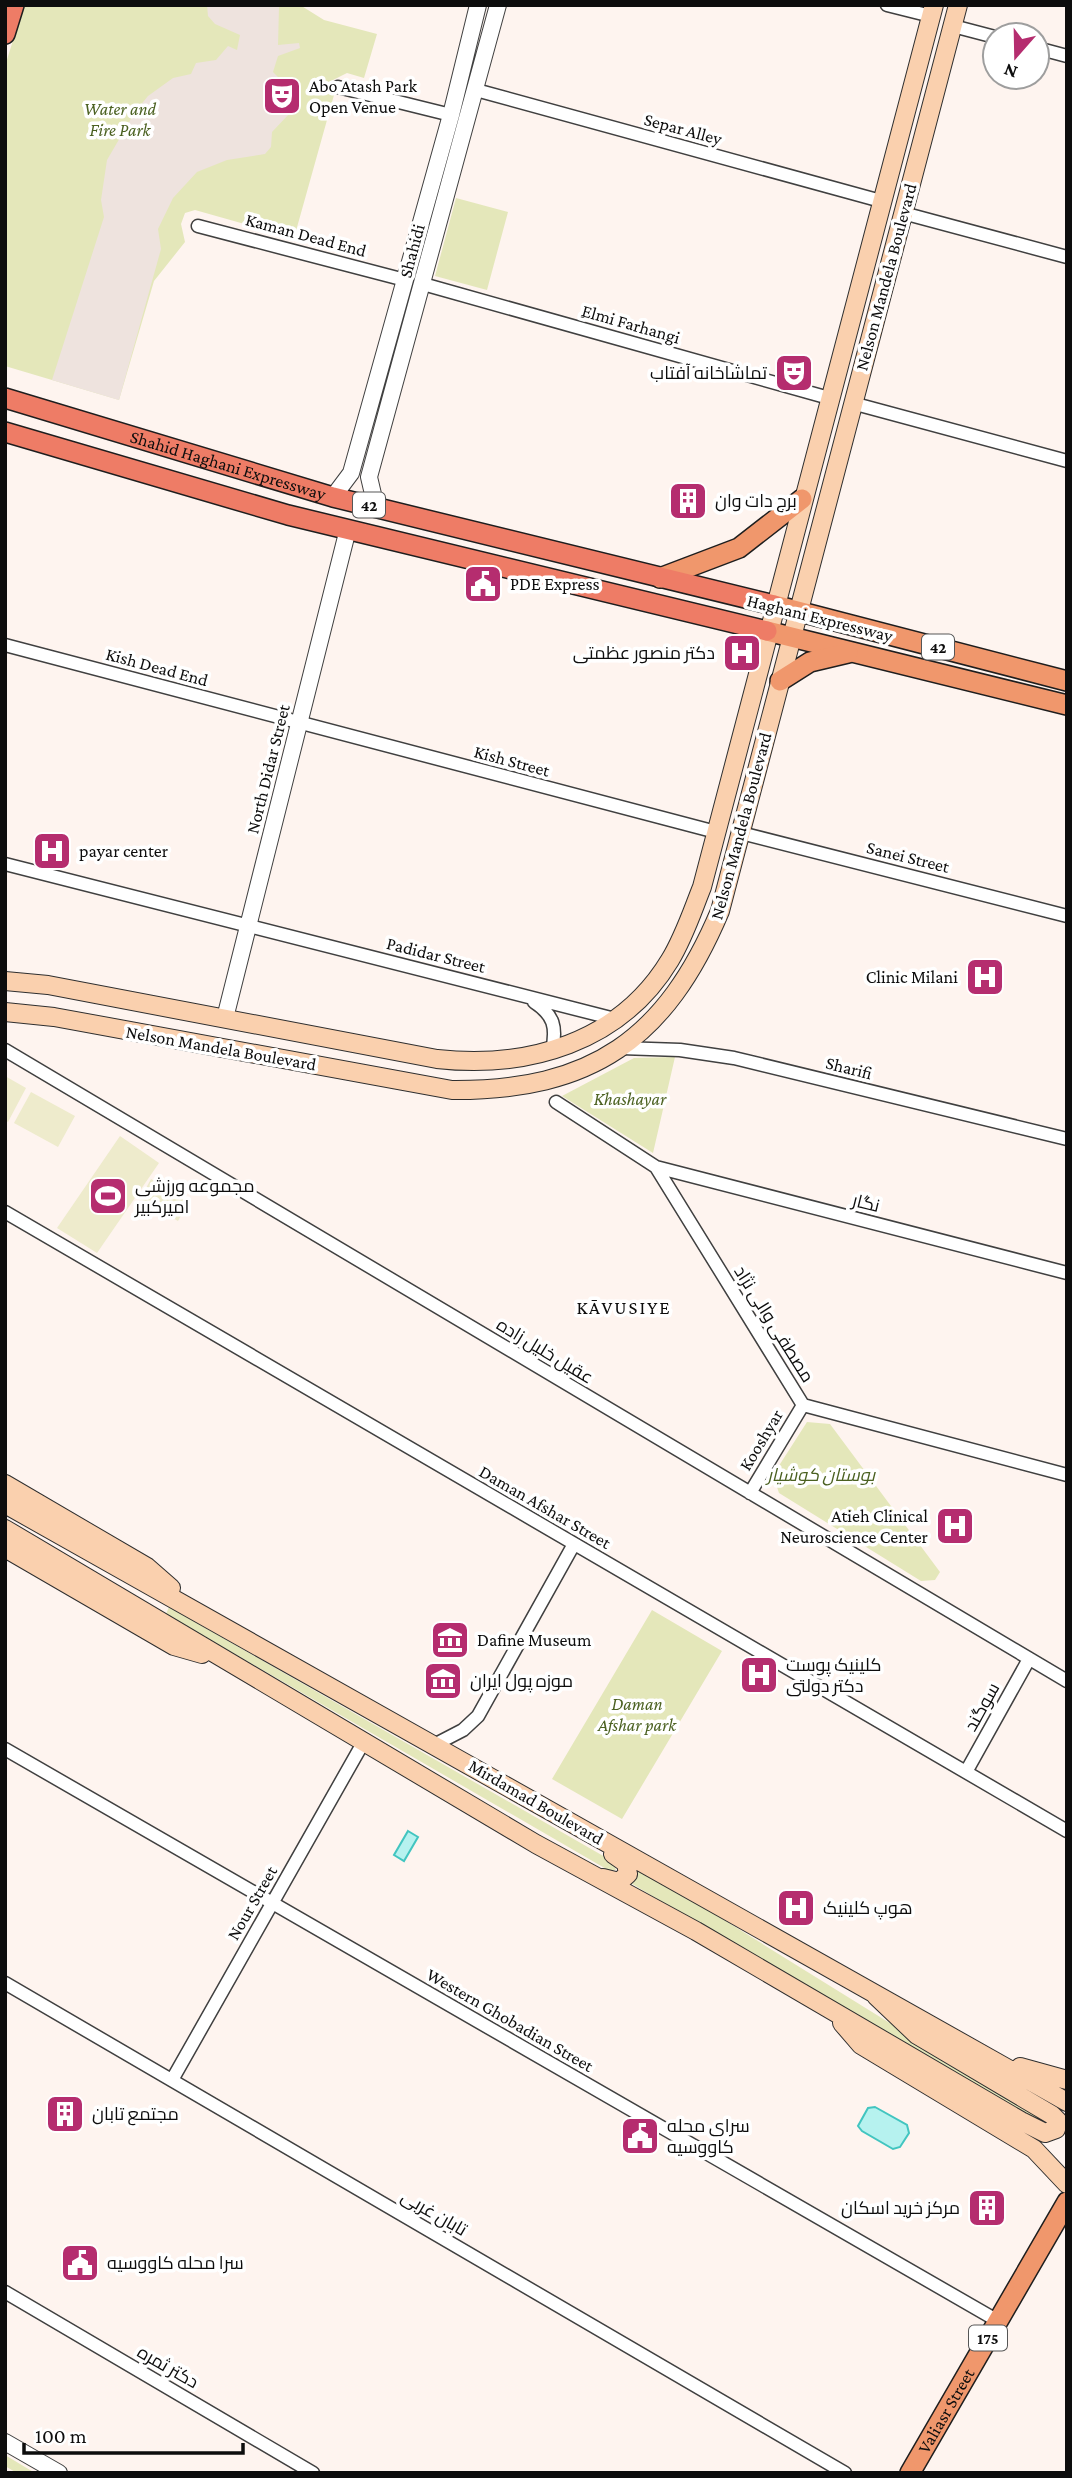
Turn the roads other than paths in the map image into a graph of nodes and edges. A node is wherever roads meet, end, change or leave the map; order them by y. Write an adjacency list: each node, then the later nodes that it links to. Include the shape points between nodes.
1 (14, 5): 9 (highway)
2 (478, 5): 10 (street, Shahidi)
3 (498, 5): 12 (street, Shahidi)
4 (887, 5): 6 (street)
5 (958, 5): 7 (main road, Nelson Mandela Boulevard)
6 (932, 11): 15 (main road, Nelson Mandela Boulevard)
7 (953, 26): 8 (street); 16 (main road, Nelson Mandela Boulevard)
8 (981, 33)
9 (5, 34)
10 (459, 86): 12 (street); 13 (street, Shahidi)
11 (338, 87): 13 (street)
12 (476, 90): 14 (street, Shahidi); 15 (street, Separ Alley)
13 (451, 115): 14 (street); 19 (street, Shahidi)
14 (468, 120): 20 (street, Shahidi)
15 (881, 201): 22 (main road, Nelson Mandela Boulevard)
16 (903, 213): 18 (street); 23 (main road, Nelson Mandela Boulevard)
17 (198, 226): 19 (street, Kaman Dead End)
18 (1067, 257)
19 (405, 280): 20 (street); 26 (street, Shahidi, via 351,473)
20 (424, 284): 22 (street, ٍElmi Farhangi); 28 (street, Shahidi, via 369,477)
21 (5, 398): 26 (highway, Shahid Haghani Expressway / 42)
22 (829, 398): 27 (main road, Nelson Mandela Boulevard)
23 (852, 403): 25 (street); 32 (main road, Nelson Mandela Boulevard)
24 (5, 432): 29 (highway, Shahid Haghani Expressway / 42)
25 (1067, 461)
26 (333, 497): 28 (highway, Shahid Haghani Expressway / 42)
27 (802, 499): 30 (main road, via 739,548); 31 (main road, Nelson Mandela Boulevard)
28 (376, 507): 30 (highway, Shahid Haghani Expressway / 42)
29 (348, 529): 33 (highway, Shahid Haghani Expressway / 42); 40 (street, North Didar Street)
30 (660, 578): 31 (highway, Shahid Haghani Expressway / 42)
31 (774, 606): 32 (main road, Haghani Expressway / 42); 33 (main road, Nelson Mandela Boulevard)
32 (797, 611): 34 (main road, Nelson Mandela Boulevard); 38 (main road, Haghani Expressway / 42)
33 (767, 631): 34 (main road, Haghani Expressway / 42); 41 (main road, Nelson Mandela Boulevard)
34 (791, 636): 36 (main road, Haghani Expressway / 42); 37 (main road, Nelson Mandela Boulevard)
35 (5, 645): 40 (street, Kish Dead End)
36 (856, 652): 37 (main road, via 810,662); 39 (main road, Haghani Expressway / 42)
37 (780, 681): 42 (main road, Nelson Mandela Boulevard)
38 (1067, 681)
39 (1067, 705)
40 (299, 723): 41 (street, Kish Street); 45 (street, North Didar Street)
41 (716, 832): 50 (main road, Nelson Mandela Boulevard, via 684,935 669,962)
42 (741, 833): 44 (street, Sanei Street); 51 (main road, Nelson Mandela Boulevard, via 720,911 690,973 659,1014)
43 (5, 864): 45 (street, Padidar Street)
44 (1067, 916)
45 (248, 926): 47 (street, Padidar Street); 49 (street, North Didar Street)
46 (5, 981): 49 (main road, Nelson Mandela Boulevard)
47 (525, 996): 50 (street, Padidar Street); 53 (street, via 552,1017)
48 (5, 1012): 51 (main road, Nelson Mandela Boulevard, via 452,1090 542,1083 587,1068)
49 (225, 1018): 53 (main road, Nelson Mandela Boulevard, via 461,1062 518,1060)
50 (615, 1018): 53 (main road, Nelson Mandela Boulevard)
51 (621, 1048): 55 (street, Sharifi, via 734,1058)
52 (5, 1050): 62 (street, عقیل خلیل زاده)
53 (552, 1051)
54 (556, 1102): 56 (street, مصطفی والی نژاد)
55 (1067, 1139)
56 (656, 1167): 58 (street, نگار); 59 (street, مصطفی والی نژاد)
57 (5, 1212): 65 (street, Daman Afshar Street)
58 (1067, 1273)
59 (803, 1405): 60 (street, مصطفی والی نژاد); 62 (street, Kooshyar)
60 (1067, 1475)
61 (5, 1483): 67 (main road, via 147,1567)
62 (750, 1493): 68 (street, عقیل خلیل زاده)
63 (5, 1504): 67 (main road, Mirdamad Boulevard)
64 (5, 1529): 69 (main road, Mirdamad Boulevard)
65 (574, 1544): 72 (street, via 478,1716); 74 (street, Daman Afshar Street)
66 (5, 1548): 69 (main road, via 174,1646)
67 (194, 1609): 72 (main road, Mirdamad Boulevard)
68 (1029, 1659): 70 (street, عقیل خلیل زاده); 74 (street, سوگند)
69 (231, 1663): 71 (main road, Mirdamad Boulevard)
70 (1067, 1681)
71 (363, 1743): 77 (main road, Mirdamad Boulevard); 78 (street, Nour Street)
72 (436, 1744): 75 (main road, Mirdamad Boulevard)
73 (5, 1749): 78 (street, Western Ghobadian Street)
74 (966, 1772): 76 (street, Daman Afshar Street)
75 (583, 1829): 77 (main road, via 626,1863 628,1870 619,1882); 80 (main road, Mirdamad Boulevard)
76 (1067, 1831)
77 (590, 1874): 81 (main road, Mirdamad Boulevard)
78 (272, 1903): 83 (street, Nour Street); 89 (street, Western Ghobadian Street)
79 (5, 1983): 83 (street, تابان غربی)
80 (876, 1996): 81 (main road, Mirdamad Boulevard, via 917,2035 1052,2115 1058,2122 1056,2129 1045,2133 1021,2121); 82 (main road, Mirdamad Boulevard)
81 (830, 2010): 86 (main road, via 861,2045 1034,2149)
82 (994, 2059): 84 (main road); 85 (main road, Mirdamad Boulevard)
83 (172, 2080): 93 (street, تابان غربی)
84 (1067, 2080)
85 (1067, 2102)
86 (1067, 2184)
87 (1067, 2202): 89 (main road, Valiasr Street / 175)
88 (5, 2292): 92 (street, دکتر ثمره)
89 (998, 2321): 94 (main road, Valiasr Street / 175)
90 (5, 2442): 91 (street)
91 (59, 2473)
92 (313, 2473)
93 (845, 2473)
94 (910, 2473)

